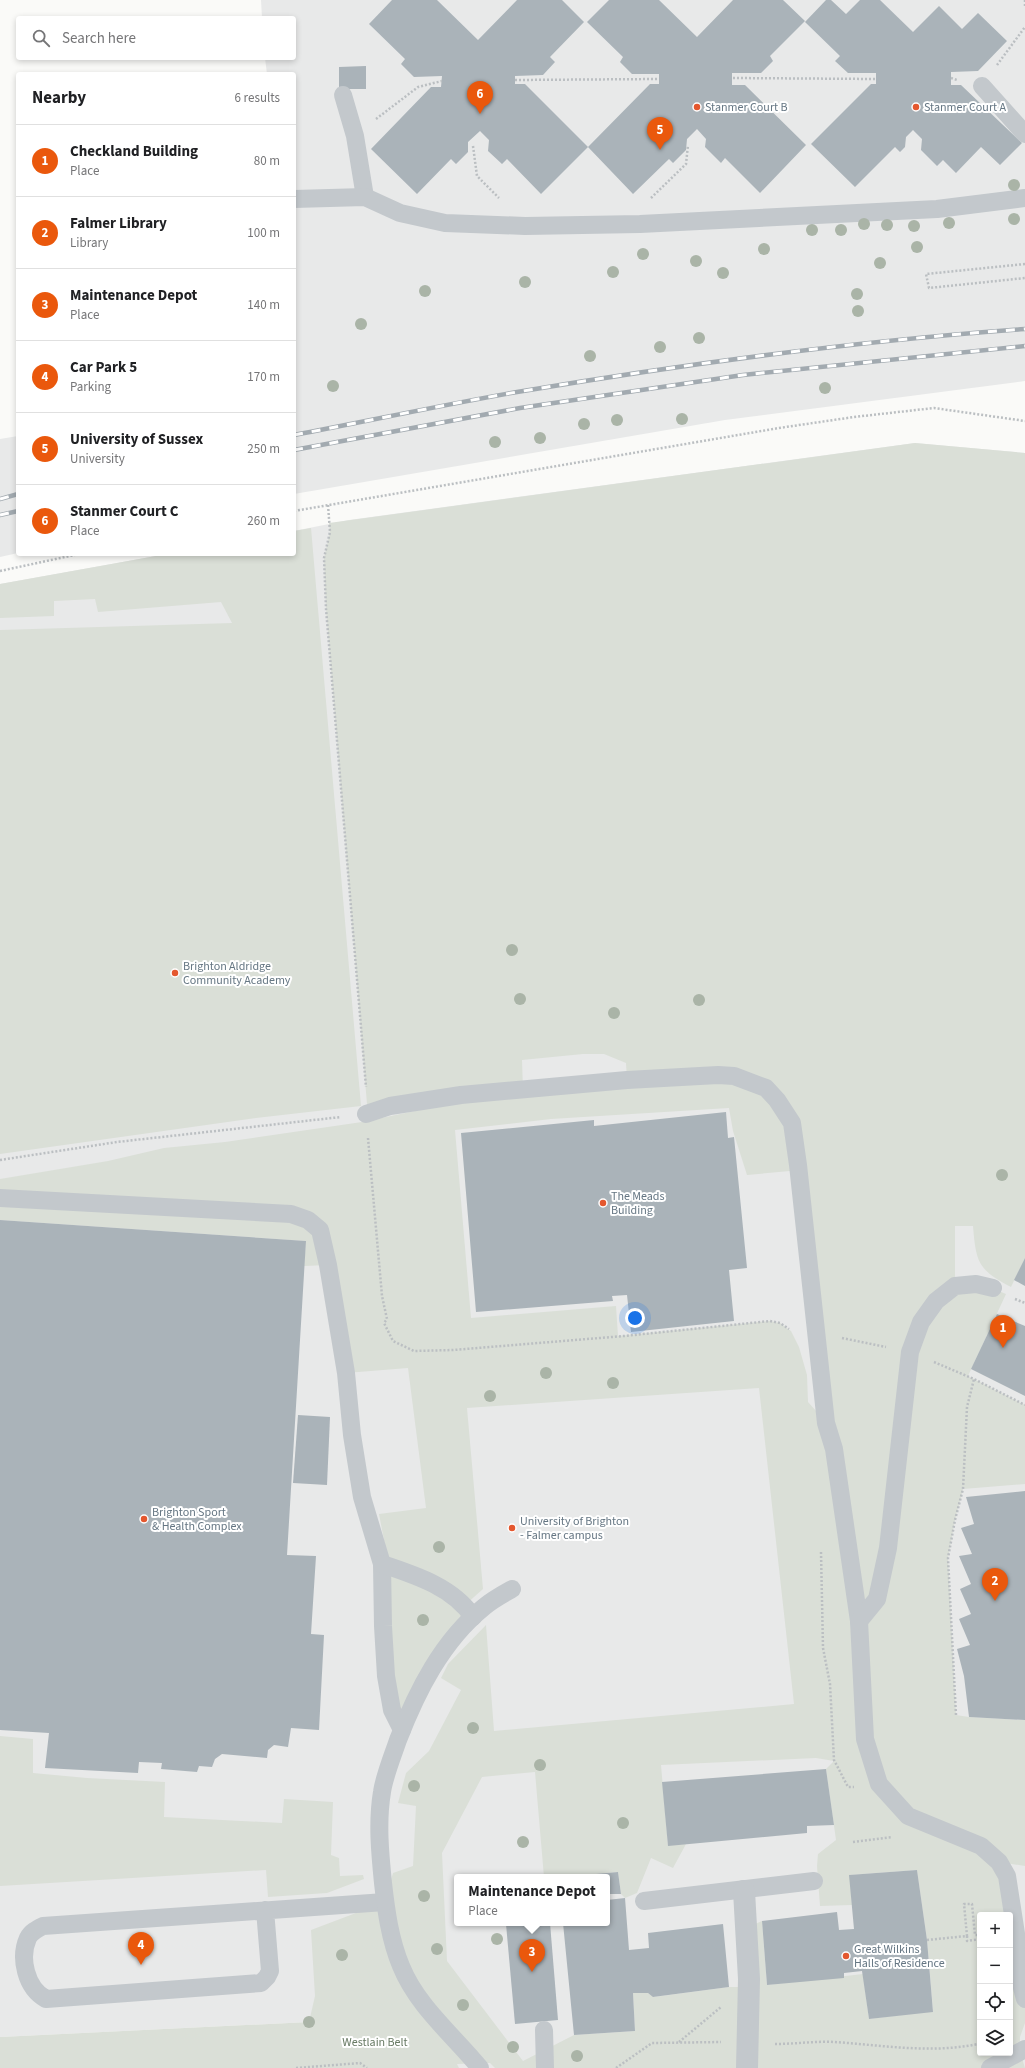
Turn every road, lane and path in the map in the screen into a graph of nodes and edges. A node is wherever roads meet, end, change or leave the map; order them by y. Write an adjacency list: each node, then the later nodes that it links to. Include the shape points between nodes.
1 (1025, 0): 2 (path)
2 (1025, 8)
3 (733, 78): 5 (path)
4 (659, 79): 6 (path)
5 (876, 79)
6 (515, 80)
7 (442, 81): 11 (path, via 418,87)
8 (982, 86): 10 (lane)
9 (343, 95): 11 (lane)
10 (1025, 134)
11 (355, 136): 14 (lane)
12 (688, 145): 17 (path, via 686,164)
13 (472, 146): 18 (path, via 477,176)
14 (365, 197): 16 (lane); 18 (lane, via 400,213 445,223)
15 (1025, 198): 17 (lane, via 938,209)
16 (296, 199)
17 (624, 224): 18 (lane)
18 (525, 226)
19 (1025, 264): 20 (path, via 926,274 929,288)
20 (1025, 278)
21 (1025, 421): 22 (path, via 934,408 854,417)
22 (328, 504): 23 (path); 26 (path, via 330,532 324,558 326,609)
23 (296, 511)
24 (70, 556): 25 (path)
25 (0, 571)
26 (366, 1114): 27 (path, via 117,1142); 30 (lane, via 390,1106 461,1095 627,1080 718,1075 734,1076 766,1088 792,1123); 31 (path, via 382,1296 387,1319 384,1323 393,1341 402,1347 414,1351 453,1350 770,1321 780,1323)
27 (0, 1160)
28 (0, 1198): 37 (lane, via 291,1214 308,1220 320,1230 346,1373 352,1435 362,1496)
29 (993, 1288): 40 (lane, via 976,1284 955,1286 936,1301 921,1322 910,1352 888,1548 877,1599)
30 (816, 1327): 32 (path, via 849,1340); 40 (lane, via 826,1423 834,1449)
31 (791, 1330)
32 (889, 1347)
33 (938, 1364): 34 (path)
34 (974, 1379): 35 (path); 41 (path, via 967,1406 963,1489 954,1520 948,1558)
35 (1025, 1404)
36 (821, 1548): 43 (path, via 823,1648 830,1684 834,1760 848,1787)
37 (382, 1564): 39 (lane, via 430,1582 465,1605); 42 (lane, via 386,1676 392,1710)
38 (512, 1588): 39 (lane, via 484,1606)
39 (473, 1617): 42 (lane, via 434,1665)
40 (859, 1622): 43 (lane, via 865,1739)
41 (956, 1715)
42 (402, 1730): 49 (lane, via 382,1791 380,1855)
43 (882, 1789): 56 (lane, via 908,1816 981,1846 999,1862 1007,1876)
44 (886, 1838): 45 (path)
45 (853, 1842)
46 (814, 1881): 47 (lane)
47 (744, 1890): 48 (lane); 55 (street)
48 (644, 1901)
49 (385, 1902): 50 (lane); 64 (lane, via 401,1966 412,1986 439,2025)
50 (266, 1910): 50 (lane, via 43,1926 28,1937 25,1953 26,1974 32,1989 46,1999 261,1983 270,1971)
51 (977, 1935): 52 (path, via 972,1904 964,1904)
52 (967, 1936): 53 (path, via 967,1941); 54 (path)
53 (977, 1939)
54 (927, 1940)
55 (749, 1979): 58 (street); 59 (path)
56 (1025, 1999)
57 (544, 2030): 65 (lane)
58 (747, 2042): 59 (path); 60 (path, via 768,2045 832,2042 895,2048 956,2048); 67 (street)
59 (678, 2043): 66 (path, via 652,2043)
60 (977, 2044)
61 (1025, 2049): 68 (lane)
62 (296, 2068): 63 (path, via 360,2063)
63 (367, 2068)
64 (480, 2068)
65 (545, 2068)
66 (616, 2068)
67 (747, 2068)
68 (990, 2068)

